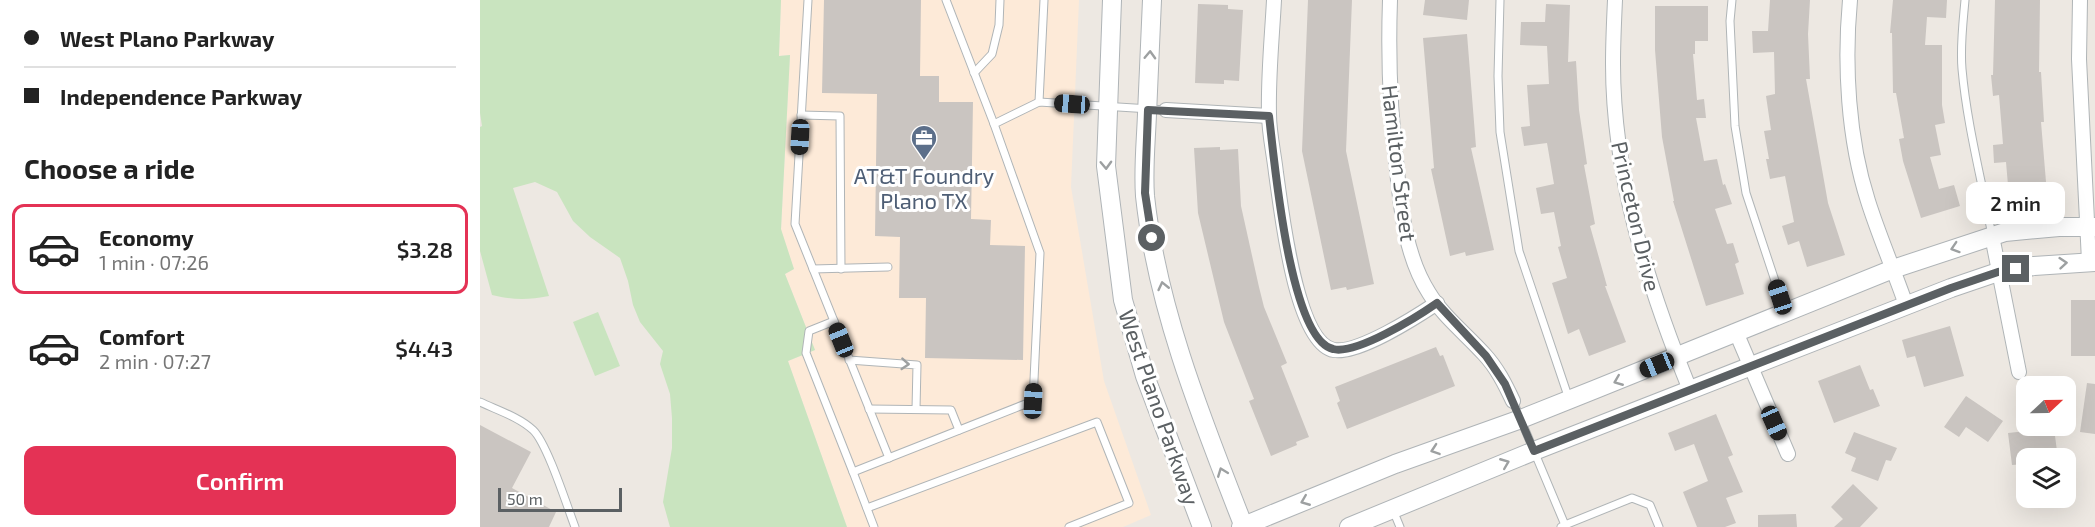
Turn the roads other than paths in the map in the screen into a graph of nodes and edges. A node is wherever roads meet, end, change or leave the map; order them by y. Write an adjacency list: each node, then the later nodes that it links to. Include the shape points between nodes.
1 (808, 0): 19 (lane)
2 (946, 0): 15 (lane)
3 (1000, 0): 15 (lane, via 992,54)
4 (1044, 0): 16 (lane)
5 (1112, 0): 17 (main road, West Plano Parkway)
6 (1152, 0): 18 (main road, West Plano Parkway, one-way to 6)
7 (1274, 0): 20 (street)
8 (1390, 0): 30 (street, Hamilton Street, via 1388,55 1400,201 1421,280)
9 (1500, 0): 40 (lane, via 1500,132 1519,251)
10 (1615, 0): 35 (street, Princeton Drive, via 1613,65 1620,156 1641,251)
11 (1732, 0): 32 (lane, via 1735,126 1746,193)
12 (1850, 0): 28 (street, via 1849,91 1857,157)
13 (1965, 0): 23 (lane, via 1962,69)
14 (2080, 0): 22 (street, via 2079,58)
15 (974, 73): 21 (lane)
16 (1039, 102): 17 (lane); 21 (lane)
17 (1108, 106): 18 (lane); 57 (main road, West Plano Parkway, one-way to 57, via 1106,166 1123,300 1144,376)
18 (1156, 110): 20 (street); 58 (main road, West Plano Parkway, one-way to 18, via 1192,392 1155,252 1145,193)
19 (801, 115): 26 (lane, via 795,224); 27 (lane, via 840,116)
20 (1269, 116): 30 (street, via 1287,253 1306,320 1321,343 1333,350 1374,340)
21 (994, 124): 46 (lane, via 1040,253 1033,401)
22 (2092, 227): 23 (main road, via 2031,229); 24 (street)
23 (1992, 236): 28 (main road, one-way to 28); 29 (street)
24 (2092, 261): 29 (main road, one-way to 24)
25 (888, 267): 27 (lane)
26 (813, 269): 27 (lane); 33 (lane)
27 (841, 269)
28 (1893, 269): 31 (street); 32 (main road)
29 (1998, 272): 31 (main road); 38 (street)
30 (1437, 303): 41 (street, Hamilton Street, via 1486,356)
31 (1906, 305): 37 (main road)
32 (1785, 312): 34 (main road)
33 (834, 321): 36 (lane); 50 (lane, via 809,331 806,353)
34 (1736, 332): 35 (main road); 37 (street)
35 (1677, 357): 39 (street, Princeton Drive); 40 (main road, one-way to 40)
36 (849, 360): 43 (lane); 44 (lane, one-way to 44, via 917,365)
37 (1750, 367): 39 (main road); 48 (street)
38 (2019, 372)
39 (1690, 390): 47 (main road)
40 (1569, 400): 45 (main road)
41 (1513, 401): 45 (lane)
42 (480, 402): 54 (lane, via 534,430 543,443)
43 (869, 408): 44 (lane); 49 (lane)
44 (916, 409): 46 (lane, via 951,410)
45 (1521, 419): 47 (lane); 58 (main road, one-way to 58, via 1395,464)
46 (959, 430): 49 (lane)
47 (1534, 451): 52 (main road, one-way to 47); 53 (lane)
48 (1788, 454)
49 (888, 458): 50 (lane)
50 (853, 472): 51 (lane)
51 (867, 508): 55 (lane); 56 (lane, via 1097,422 1129,503)
52 (1393, 509): 59 (main road); 60 (lane)
53 (1563, 526): 61 (lane, via 1632,498 1650,505)
54 (575, 527)
55 (874, 527)
56 (1069, 527)
57 (1202, 527)
58 (1243, 527)
59 (1349, 527)
60 (1400, 527)
61 (1659, 527)

